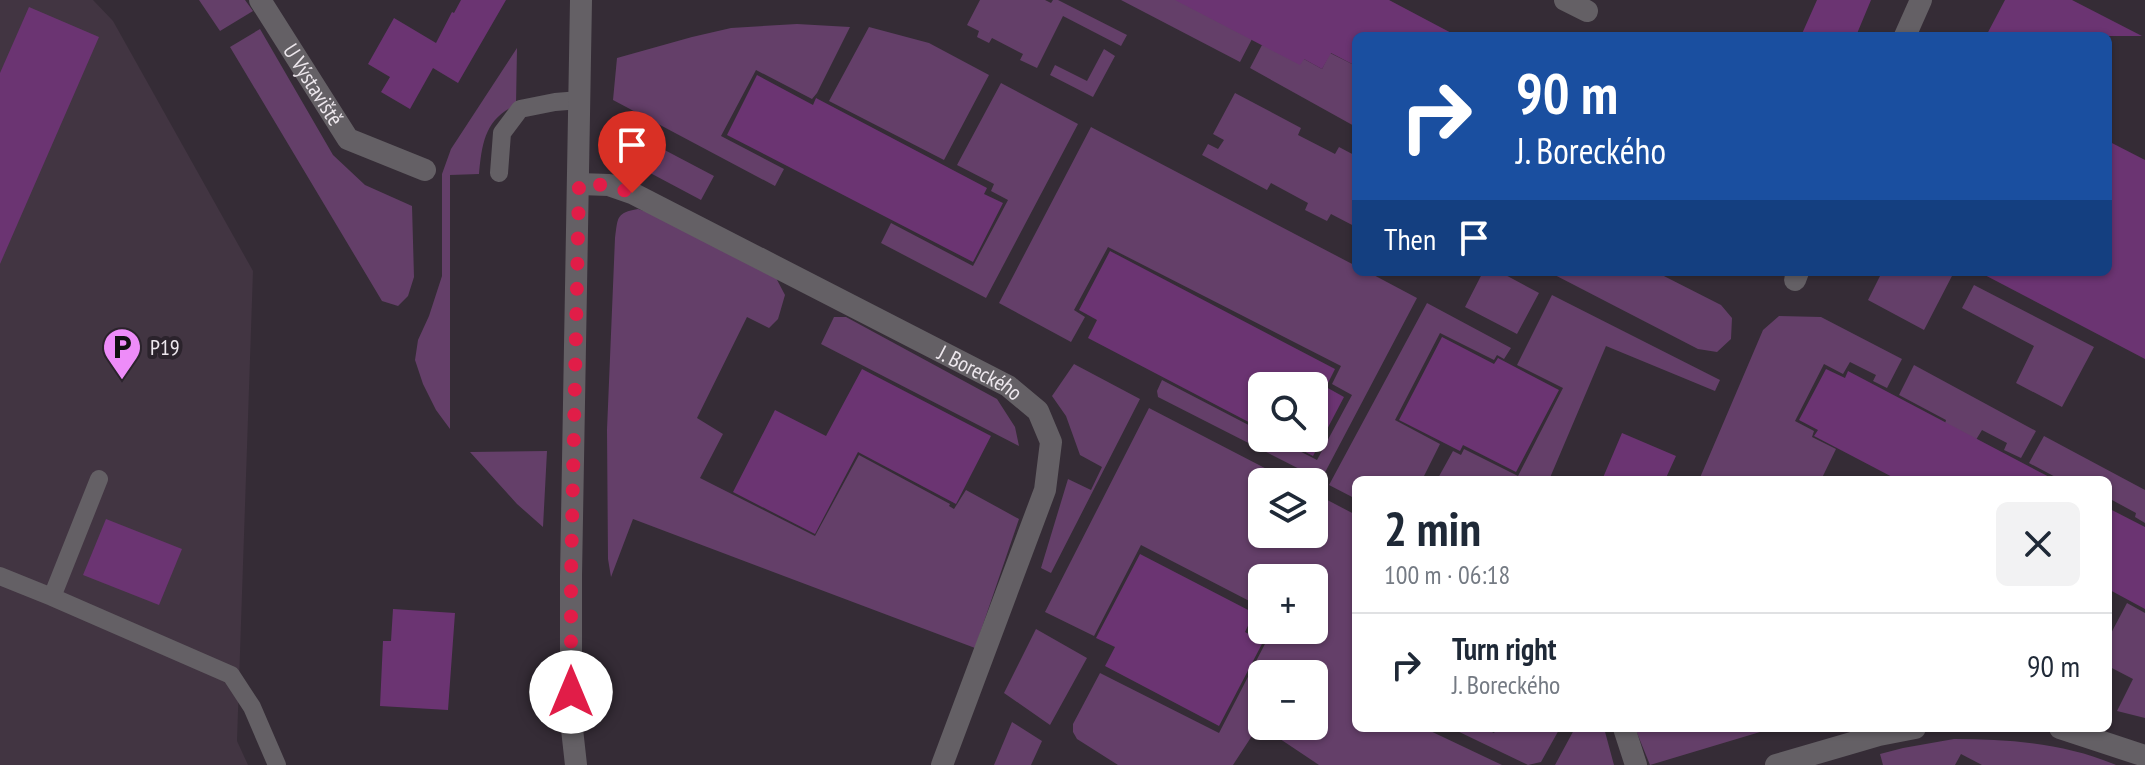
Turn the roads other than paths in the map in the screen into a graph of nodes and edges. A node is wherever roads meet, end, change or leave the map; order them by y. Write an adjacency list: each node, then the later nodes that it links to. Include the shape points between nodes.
1 (260, 0): 8 (street, U Výstaviště, via 348,139)
2 (581, 0): 7 (street)
3 (1565, 0): 5 (street)
4 (1921, 0): 6 (street)
5 (1587, 11)
6 (1907, 32)
7 (580, 100): 9 (lane, via 520,109 502,133); 10 (street)
8 (425, 170)
9 (499, 173)
10 (579, 184): 19 (street, via 571,576); 20 (street, J. Boreckého, via 609,185 632,193 1008,386 1038,411 1051,442 1045,490)
11 (99, 479): 13 (lane)
12 (0, 576): 13 (lane)
13 (52, 597): 18 (lane, via 231,675 252,707)
14 (1625, 732): 21 (street)
15 (1894, 732): 22 (street)
16 (2072, 732): 17 (street)
17 (2145, 756)
18 (277, 765)
19 (576, 765)
20 (942, 765)
21 (1636, 765)
22 (1776, 765)

